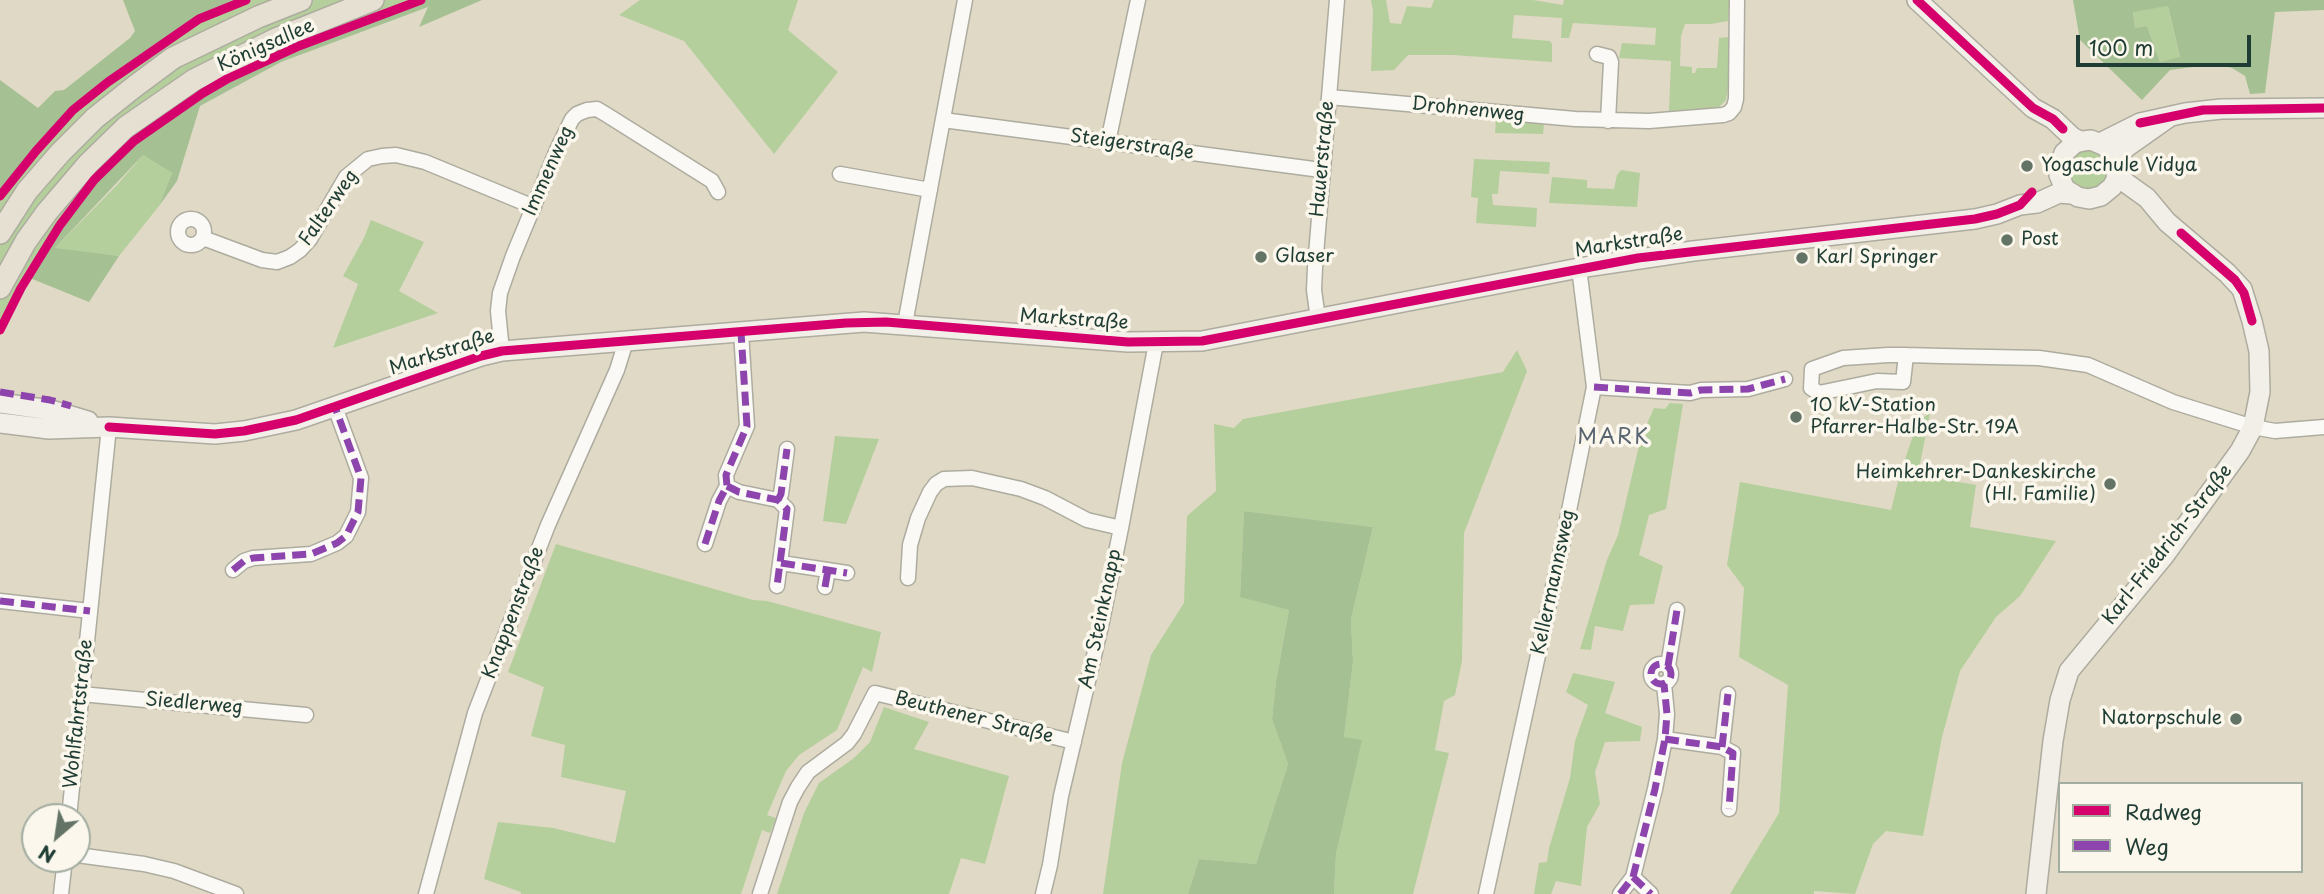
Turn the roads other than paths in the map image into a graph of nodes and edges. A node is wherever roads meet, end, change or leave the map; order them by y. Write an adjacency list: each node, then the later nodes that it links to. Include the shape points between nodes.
1 (300, 0): 29 (main road, Königsallee, via 173,58 134,87 60,153 27,191)
2 (373, 0): 32 (main road, Königsallee, via 275,39 194,79 125,127 47,212)
3 (965, 0): 13 (street)
4 (1138, 0): 15 (street)
5 (1337, 0): 9 (street, Hauerstraße)
6 (1737, 0): 14 (street, Drohnenweg, via 1737,88 1730,113)
7 (1917, 0): 10 (main road)
8 (1597, 54): 14 (street, via 1611,62)
9 (1329, 97): 14 (street, Drohnenweg); 20 (street, Hauerstraße)
10 (2034, 108): 16 (main road); 18 (main road, via 2059,146)
11 (2324, 108): 12 (main road, via 2212,110)
12 (2168, 118): 17 (main road, via 2140,123); 19 (main road, via 2124,149)
13 (943, 120): 15 (street, Steigerstraße); 22 (street)
14 (1608, 121)
15 (1108, 142): 20 (street, Steigerstraße)
16 (2080, 142): 17 (main road); 18 (main road, via 2069,147)
17 (2100, 144): 19 (main road, via 2110,151)
18 (2061, 164): 25 (main road, via 2061,182); 26 (main road, Markstraße, via 2045,186)
19 (2117, 169): 24 (main road); 28 (main road, Karl-Friedrich-Straße)
20 (1321, 170): 33 (street, Hauerstraße, via 1314,287)
21 (840, 174): 22 (street)
22 (930, 190): 34 (street)
23 (718, 192): 27 (street, Immenweg, via 712,181 597,109 572,119)
24 (2107, 192): 25 (main road, via 2093,199); 28 (main road, Karl-Friedrich-Straße)
25 (2071, 194): 26 (main road, Markstraße, via 2059,193)
26 (2020, 205): 31 (main road, Markstraße, via 1975,219)
27 (534, 207): 30 (street, Falterweg, via 425,162 382,156 368,159 346,177 310,239 290,257 277,262 262,260); 38 (street, Immenweg, via 500,293)
28 (2167, 222): 46 (main road, Karl-Friedrich-Straße, via 2244,293 2259,351 2260,392)
29 (0, 233)
30 (203, 238)
31 (1579, 268): 33 (main road, Markstraße); 41 (street, Kellermannsweg)
32 (0, 288)
33 (1318, 319): 37 (main road, Markstraße, via 1202,341)
34 (905, 324): 35 (main road, Markstraße, via 864,322); 37 (main road, Markstraße)
35 (741, 332): 36 (main road, Markstraße); 49 (street, via 747,426 726,475)
36 (626, 341): 38 (main road, Markstraße); 76 (street, Knappenstraße, via 475,713)
37 (1156, 343): 51 (street, Am Steinknapp)
38 (502, 351): 43 (main road, Markstraße)
39 (1906, 355): 39 (street, via 1866,355 1821,364 1812,369 1811,388 1819,393 1877,381 1903,382); 46 (street, via 2039,358 2088,365 2173,402)
40 (1786, 379): 41 (street, via 1748,389 1690,393)
41 (1594, 387): 79 (street, Kellermannsweg)
42 (0, 403): 45 (main road, Markstraße, via 51,410)
43 (335, 407): 45 (main road, Markstraße, via 296,420 215,434); 54 (street, via 361,478 358,512 346,536 311,554 253,558)
44 (0, 423): 45 (main road, Markstraße, via 49,429)
45 (109, 427): 62 (street, Wohlfahrtstraße)
46 (2253, 427): 47 (street, via 2275,431); 82 (main road, Karl-Friedrich-Straße, via 2195,516 2069,671 2053,741)
47 (2324, 427)
48 (787, 449): 50 (street)
49 (727, 486): 50 (street); 52 (street)
50 (778, 500): 53 (street, via 788,516)
51 (1121, 528): 57 (street, via 1087,520 1021,489 972,478 944,479 930,492 918,518); 67 (street, Am Steinknapp)
52 (705, 544)
53 (781, 563): 55 (street); 58 (street)
54 (233, 570)
55 (828, 570): 56 (street); 59 (street)
56 (846, 573)
57 (908, 578)
58 (777, 586)
59 (825, 587)
60 (0, 601): 62 (street)
61 (1677, 610): 66 (street, via 1668,666 1658,664 1651,671 1654,681 1664,684)
62 (90, 611): 63 (street, Wohlfahrtstraße)
63 (82, 694): 65 (street, Siedlerweg); 69 (street, Wohlfahrtstraße)
64 (1728, 695): 68 (street)
65 (306, 715)
66 (1665, 739): 68 (street); 73 (street)
67 (1074, 742): 77 (street, Beuthener Straße, via 874,693 855,734 808,772 790,802); 78 (street, Am Steinknapp)
68 (1722, 747): 70 (street, via 1733,753)
69 (70, 803)
70 (1729, 809)
71 (91, 857): 75 (street, via 144,864)
72 (63, 873): 74 (street)
73 (1633, 877): 80 (street); 81 (street)
74 (61, 894)
75 (236, 894)
76 (426, 894)
77 (760, 894)
78 (1044, 894)
79 (1486, 894)
80 (1620, 894)
81 (1651, 894)
82 (2036, 894)

